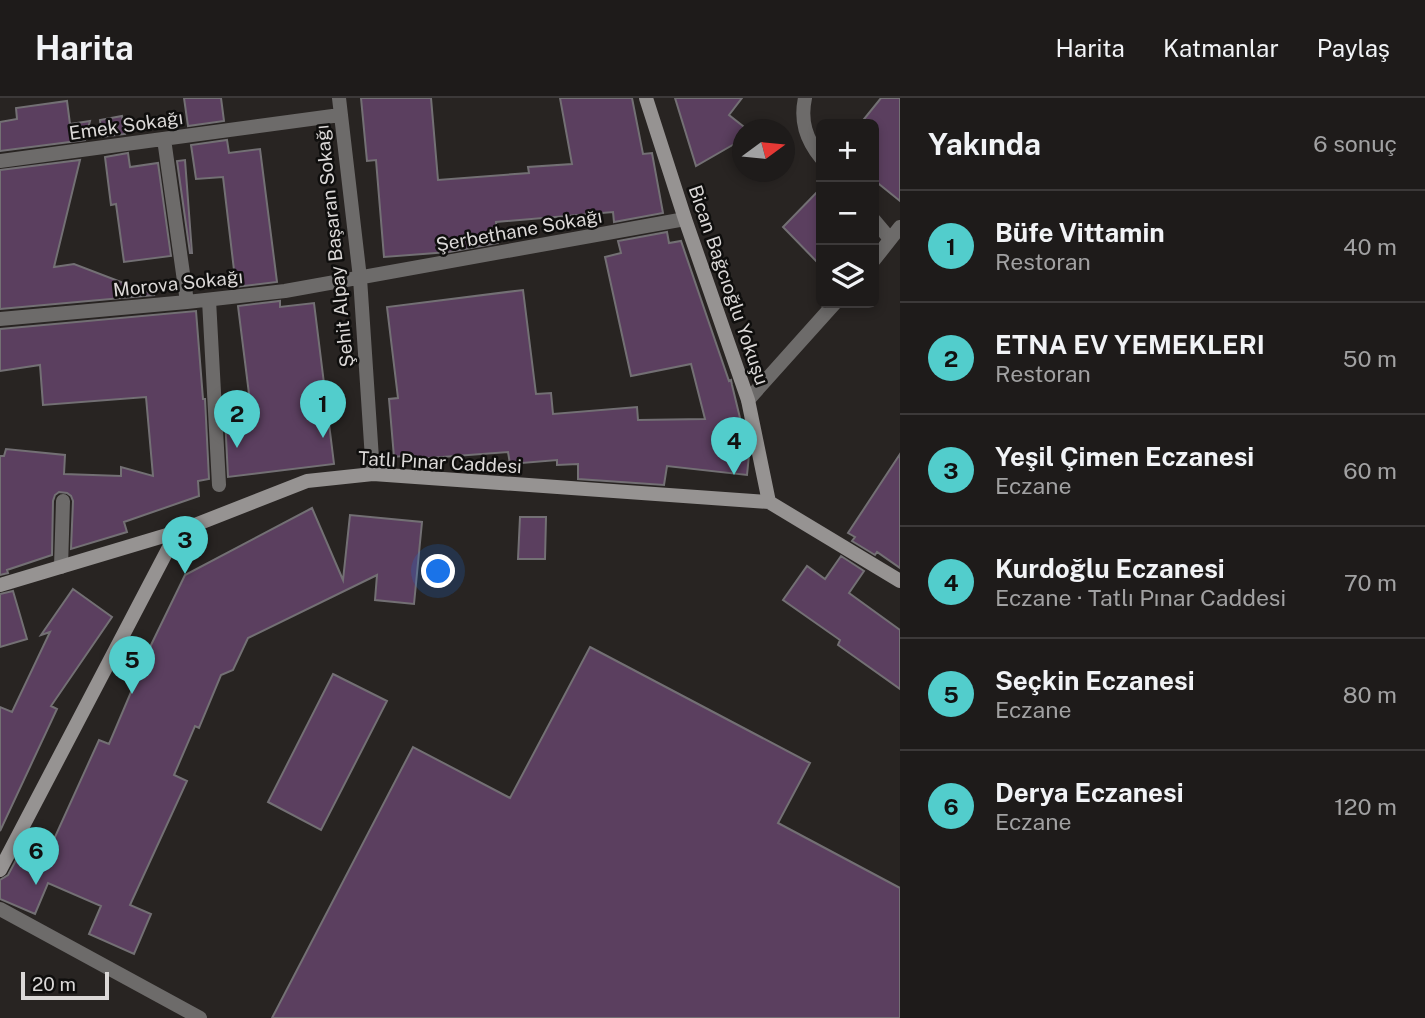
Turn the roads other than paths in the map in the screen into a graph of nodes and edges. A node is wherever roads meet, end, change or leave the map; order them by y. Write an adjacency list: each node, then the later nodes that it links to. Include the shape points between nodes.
1 (340, 98): 4 (street, Şehit Alpay Başaran Sokağı)
2 (646, 98): 8 (street, Bican Bağcıoğlu Yokuşu)
3 (805, 98): 6 (street, via 806,136)
4 (340, 116): 5 (street, Emek Sokağı); 13 (street, Şehit Alpay Başaran Sokağı)
5 (164, 139): 7 (street, Emek Sokağı); 15 (street)
6 (816, 151)
7 (0, 161)
8 (685, 219): 13 (street, Şerbethane Sokağı); 18 (street, Bican Bağcıoğlu Yokuşu)
9 (879, 226): 11 (street)
10 (900, 227): 11 (street)
11 (890, 239): 12 (street)
12 (879, 253)
13 (360, 278): 14 (street, Morova Sokağı); 19 (street, Şehit Alpay Başaran Sokağı)
14 (209, 300): 15 (street, Morova Sokağı); 20 (street)
15 (187, 302): 17 (street, Morova Sokağı)
16 (831, 308): 18 (street)
17 (0, 319)
18 (748, 400): 22 (street, Bican Bağcıoğlu Yokuşu)
19 (373, 474): 22 (street, Tatlı Pınar Caddesi); 23 (street, Tatlı Pınar Caddesi, via 307,481)
20 (219, 485)
21 (63, 501): 24 (street)
22 (769, 502): 25 (street)
23 (177, 532): 24 (street, Tatlı Pınar Caddesi); 27 (street)
24 (61, 567): 26 (street, Tatlı Pınar Caddesi)
25 (900, 581)
26 (0, 585)
27 (0, 870)
28 (0, 909): 29 (street)
29 (200, 1018)

